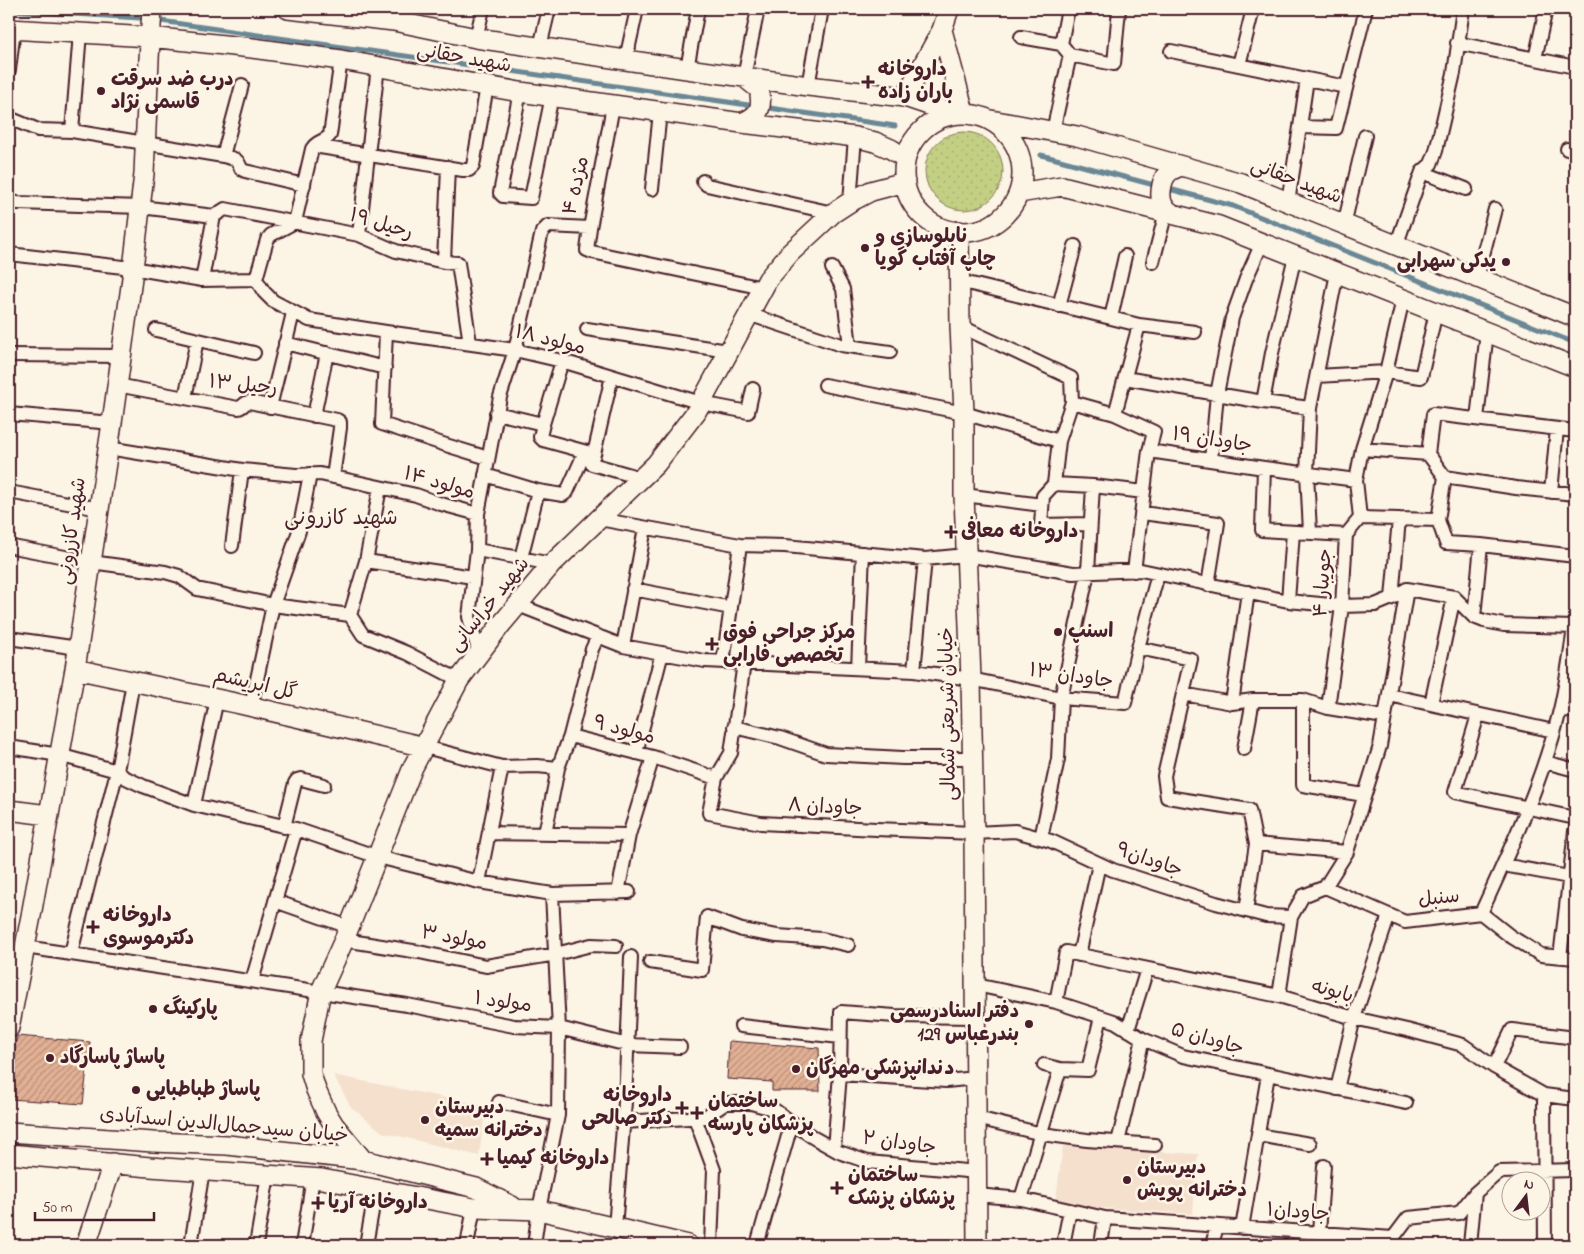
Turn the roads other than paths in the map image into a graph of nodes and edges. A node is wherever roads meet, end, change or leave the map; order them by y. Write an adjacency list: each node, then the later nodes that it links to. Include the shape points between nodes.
1 (152, 9): 21 (main road, شهید کازرونی)
2 (293, 9): 16 (main road, شهید حقانی)
3 (483, 9): 22 (street)
4 (549, 9): 25 (street)
5 (637, 9): 30 (street)
6 (698, 9): 34 (street)
7 (758, 9): 36 (street)
8 (822, 9): 40 (street)
9 (948, 9): 18 (main road)
10 (1068, 9): 24 (street)
11 (1120, 9): 27 (street, via 1114,64)
12 (1253, 9): 31 (street)
13 (1366, 9): 41 (street)
14 (1463, 9): 23 (street)
15 (1546, 9): 28 (street)
16 (394, 15): 22 (main road, شهید حقانی)
17 (12, 29): 19 (main road, شهید حقانی); 35 (street)
18 (942, 30): 44 (main road); 47 (main road)
19 (80, 32): 21 (main road, شهید حقانی); 52 (street)
20 (1021, 37): 24 (street)
21 (150, 38): 29 (main road, شهید حقانی); 56 (main road, شهید کازرونی)
22 (476, 38): 25 (main road, شهید حقانی)
23 (1457, 43): 28 (street); 63 (street, via 1454,72 1436,151 1431,164)
24 (1061, 44): 27 (street)
25 (540, 47): 30 (main road, شهید حقانی)
26 (1171, 51): 31 (street)
27 (1070, 55): 53 (street)
28 (1536, 59): 33 (street)
29 (342, 60): 32 (main road, شهید حقانی); 57 (street, via 330,135)
30 (626, 60): 34 (main road, شهید حقانی)
31 (1239, 65): 37 (street)
32 (378, 66): 39 (main road, شهید حقانی); 58 (street)
33 (1575, 67)
34 (686, 69): 36 (main road, شهید حقانی)
35 (9, 70)
36 (744, 77): 40 (main road, شهید حقانی); 50 (main road, via 759,89 761,101 758,113)
37 (1308, 79): 41 (street); 51 (street)
38 (242, 85): 59 (street)
39 (487, 86): 42 (main road, شهید حقانی); 62 (street, via 473,166 469,170)
40 (808, 86): 44 (main road, شهید حقانی)
41 (1346, 87): 51 (street, via 1336,128)
42 (520, 92): 43 (main road, شهید حقانی); 43 (street, via 500,193 503,196 530,198)
43 (552, 96): 45 (main road, شهید حقانی)
44 (905, 97): 47 (main road, شهید حقانی)
45 (613, 106): 46 (main road, شهید حقانی); 80 (street, مژده ۴)
46 (660, 112): 50 (main road, شهید حقانی); 67 (street)
47 (959, 113): 49 (main road); 60 (main road, via 935,120 922,130)
48 (9, 118): 52 (street, via 38,130)
49 (991, 120): 53 (main road, شهید حقانی); 69 (main road, via 1005,130 1021,159 1023,176)
50 (742, 123): 55 (main road, شهید حقانی)
51 (1300, 127): 72 (street)
52 (72, 131): 56 (street)
53 (1052, 131): 61 (main road, شهید حقانی)
54 (1365, 136): 79 (street)
55 (855, 137): 60 (main road, شهید حقانی, via 875,142); 71 (street)
56 (146, 142): 59 (street); 73 (main road, شهید کازرونی)
57 (314, 146): 58 (street); 66 (street)
58 (369, 154): 62 (street); 82 (street)
59 (224, 156): 66 (street, via 237,160 245,171)
60 (905, 158): 65 (main road)
61 (1181, 166): 72 (main road, شهید حقانی); 76 (main road, via 1166,174 1163,183 1161,194)
62 (448, 167): 89 (street)
63 (1422, 172): 68 (street); 85 (street)
64 (704, 181): 75 (street, via 707,185)
65 (905, 182): 71 (main road, شهید خراسانی, via 871,191); 81 (main road, via 914,207 924,217 936,226)
66 (304, 185): 78 (street)
67 (652, 188)
68 (1466, 189)
69 (1019, 193): 76 (main road, via 1062,186); 81 (main road, via 1002,218 987,228)
70 (9, 202): 73 (street, رحیل ۱۹)
71 (850, 202): 75 (main road, شهید خراسانی)
72 (1288, 202): 79 (main road, شهید حقانی)
73 (141, 206): 77 (street, رحیل ۱۹); 91 (main road, شهید کازرونی)
74 (1495, 209): 94 (street)
75 (833, 213): 98 (main road, شهید خراسانی, via 790,253)
76 (1168, 213): 83 (main road, via 1219,226); 90 (street)
77 (214, 216): 78 (street, رحیل ۱۹, via 225,209); 96 (street)
78 (295, 222): 82 (street, رحیل ۱۹); 95 (street, via 267,240)
79 (1344, 225): 85 (main road, شهید حقانی)
80 (590, 228): 98 (street, via 587,250 592,252); 117 (street, مژده ۴, via 548,226 542,232)
81 (958, 231): 97 (main road, خیابان شریعتی شمالی)
82 (359, 235): 89 (street, رحیل ۱۹, via 396,250)
83 (1262, 243): 88 (main road); 134 (street, via 1232,318)
84 (1075, 246): 100 (street)
85 (1396, 246): 94 (main road, شهید حقانی)
86 (9, 254): 91 (street)
87 (1125, 256): 105 (street)
88 (1294, 256): 93 (main road); 137 (street)
89 (444, 262): 115 (street, رحیل ۱۹, via 458,264)
90 (1153, 262)
91 (132, 268): 96 (street); 123 (main road, شهید کازرونی)
92 (832, 268): 116 (street, via 843,289)
93 (1337, 273): 99 (main road); 129 (street)
94 (1477, 278): 104 (main road, شهید حقانی)
95 (256, 279): 96 (street); 102 (street, مولود ۱۸, via 273,301)
96 (202, 280)
97 (959, 281): 100 (street); 107 (main road, خیابان شریعتی شمالی)
98 (763, 288): 103 (main road, شهید خراسانی)
99 (1403, 299): 101 (main road); 127 (street)
100 (1059, 306): 105 (street)
101 (1436, 312): 112 (main road); 127 (street, via 1421,377)
102 (293, 313): 110 (street, مولود ۱۸, via 309,320); 114 (street)
103 (748, 314): 116 (street); 118 (main road, شهید خراسانی)
104 (1575, 317)
105 (1111, 318): 106 (street)
106 (1139, 325): 111 (street); 130 (street)
107 (960, 326): 136 (street, via 1071,378); 142 (main road, خیابان شریعتی شمالی)
108 (587, 329): 118 (street)
109 (156, 330): 113 (street)
110 (386, 332): 115 (street, مولود ۱۸); 125 (street)
111 (1195, 332)
112 (1487, 332): 126 (main road); 146 (street)
113 (197, 340): 120 (street); 135 (street)
114 (285, 343): 121 (street); 139 (street)
115 (470, 343): 117 (street, مولود ۱۸)
116 (850, 346): 119 (street)
117 (515, 350): 124 (street, مولود ۱۸); 141 (street, مژده ۴)
118 (728, 351): 138 (main road, شهید خراسانی)
119 (890, 352)
120 (254, 353)
121 (327, 353): 125 (street); 145 (street)
122 (9, 355): 123 (street)
123 (122, 356): 131 (main road, شهید کازرونی)
124 (562, 362): 128 (street, مولود ۱۸); 148 (street)
125 (385, 368): 157 (street, via 382,424)
126 (1575, 368)
127 (1386, 372): 129 (street); 153 (street)
128 (612, 376): 138 (street, مولود ۱۸); 155 (street)
129 (1317, 376): 140 (street)
130 (1124, 378): 134 (street); 144 (street)
131 (118, 385): 135 (street, رحیل ۱۳); 147 (main road, شهید کازرونی)
132 (825, 385): 142 (street)
133 (753, 389): 138 (street, مولود ۱۸, via 748,412)
134 (1217, 394): 137 (street); 158 (street)
135 (185, 398): 139 (street, رحیل ۱۳, via 238,408 247,402)
136 (1072, 402): 144 (street, جاودان ۱۹); 151 (street)
137 (1263, 402): 140 (street)
138 (700, 403): 166 (main road, شهید خراسانی, via 656,464)
139 (270, 407): 145 (street, رحیل ۱۳)
140 (1310, 408): 161 (street)
141 (496, 413): 148 (street); 157 (street, مژده ۴)
142 (964, 413): 151 (street); 176 (main road, خیابان شریعتی شمالی)
143 (9, 414): 147 (street)
144 (1115, 414): 154 (street, جاودان ۱۹, via 1154,432)
145 (314, 416): 164 (street, رحیل ۱۳, via 340,422)
146 (1477, 419): 149 (street); 156 (street, via 1433,414)
147 (112, 424): 152 (main road, شهید کازرونی)
148 (542, 424): 155 (street, via 541,439)
149 (1557, 428): 150 (street); 174 (street)
150 (1575, 431)
151 (1059, 442): 168 (street)
152 (108, 448): 160 (street, مولود ۱۴); 178 (main road, شهید کازرونی)
153 (1362, 449): 156 (street); 167 (street)
154 (1150, 451): 158 (street, جاودان ۱۹); 173 (street)
155 (589, 453): 166 (street, via 592,464); 171 (street, via 565,494)
156 (1428, 454): 165 (street)
157 (488, 458): 163 (street, مژده ۴)
158 (1211, 460): 159 (street, جاودان ۱۹)
159 (1264, 468): 161 (street, جاودان ۱۹); 187 (street, via 1262,530)
160 (242, 470): 162 (street, مولود ۱۴); 193 (street)
161 (1307, 473): 167 (street, جاودان ۱۹); 188 (street)
162 (310, 474): 164 (street, مولود ۱۴); 215 (street, via 299,531)
163 (485, 475): 171 (street); 180 (street, مژده ۴)
164 (333, 477): 170 (street, مولود ۱۴)
165 (1445, 477): 174 (street); 184 (street)
166 (641, 478): 182 (main road, شهید خراسانی)
167 (1356, 480): 181 (street)
168 (1054, 484): 169 (street); 177 (street, via 1043,496)
169 (1093, 486): 173 (street); 185 (street)
170 (380, 488): 180 (street, مولود ۱۴); 200 (street)
171 (538, 491): 198 (street)
172 (9, 492): 178 (street)
173 (1144, 492): 179 (street)
174 (1551, 492): 175 (street)
175 (1575, 494)
176 (964, 495): 177 (street); 196 (main road, خیابان شریعتی شمالی)
177 (1042, 505): 185 (street, via 1041,524)
178 (99, 509): 201 (main road, شهید کازرونی)
179 (1142, 513): 203 (street); 207 (street, via 1218,523)
180 (478, 514): 194 (street, مولود ۱۴)
181 (1360, 518): 183 (street); 189 (street, جویبار ۴)
182 (599, 519): 186 (street); 202 (main road, شهید خراسانی)
183 (1399, 519): 184 (street); 211 (street)
184 (1438, 520): 191 (street, via 1446,543)
185 (1090, 524): 204 (street)
186 (645, 528): 190 (street); 208 (street)
187 (1293, 532): 188 (street); 213 (street)
188 (1310, 532): 189 (street)
189 (1346, 536): 216 (street, جویبار ۴)
190 (740, 545): 195 (street); 217 (street)
191 (1481, 545): 197 (street); 219 (street)
192 (12, 546): 201 (street)
193 (232, 546)
194 (477, 550): 198 (street); 206 (street, مولود ۱۴)
195 (863, 554): 199 (street); 230 (street)
196 (966, 555): 199 (street); 204 (street, via 1073,573); 233 (main road, خیابان شریعتی شمالی)
197 (1575, 556)
198 (521, 558): 202 (street)
199 (925, 559): 232 (street)
200 (366, 561): 206 (street); 218 (street)
201 (91, 562): 215 (street, via 172,574 197,589); 224 (main road, شهید کازرونی)
202 (552, 564): 214 (main road, شهید خراسانی)
203 (1134, 571): 204 (street); 205 (street)
204 (1088, 572): 238 (street)
205 (1158, 574): 207 (street); 225 (street, جاودان ۱۳)
206 (474, 577): 227 (street, مولود ۱۴, via 469,617)
207 (1208, 585): 210 (street)
208 (633, 589): 217 (street); 223 (street)
209 (1407, 589): 211 (street); 212 (street); 237 (street)
210 (1248, 592): 213 (street); 242 (street)
211 (1392, 598): 216 (street, via 1376,605)
212 (1454, 598): 219 (street); 243 (street)
213 (1288, 601): 216 (street)
214 (518, 605): 221 (street, جاودان ۱۳); 227 (main road, شهید خراسانی)
215 (273, 606): 218 (street); 244 (street)
216 (1342, 606): 245 (street, جویبار ۴)
217 (731, 608): 228 (street)
218 (350, 615): 234 (street, via 364,635)
219 (1474, 617): 220 (street, via 1504,625)
220 (1575, 626): 246 (street)
221 (598, 636): 223 (street, جاودان ۱۳); 252 (street)
222 (9, 638): 224 (street)
223 (623, 646): 226 (street, جاودان ۱۳)
224 (78, 648): 231 (main road, شهید کازرونی)
225 (1138, 648): 236 (street, via 1191,659); 238 (street, جاودان ۱۳, via 1125,703)
226 (662, 653): 228 (street, جاودان ۱۳); 256 (street)
227 (479, 654): 234 (main road, شهید خراسانی)
228 (723, 662): 229 (street, جاودان ۱۳)
229 (744, 663): 230 (street, جاودان ۱۳); 250 (street)
230 (858, 668): 232 (street, جاودان ۱۳)
231 (75, 670): 235 (main road, گل ابریشم); 257 (main road, شهید کازرونی)
232 (914, 671): 233 (street, جاودان ۱۳)
233 (971, 679): 238 (street, جاودان ۱۳); 259 (main road, خیابان شریعتی شمالی)
234 (459, 680): 254 (main road, شهید خراسانی)
235 (133, 682): 239 (main road, گل ابریشم); 264 (street)
236 (1183, 694): 242 (street); 280 (street, via 1164,776 1168,797 1249,810)
237 (1389, 695): 243 (street); 249 (street)
238 (1061, 698): 279 (street, via 1058,759)
239 (217, 699): 244 (main road, گل ابریشم); 268 (street)
240 (1253, 700): 241 (street); 242 (street); 255 (street)
241 (1302, 700): 245 (street); 267 (street, via 1303,785)
242 (1232, 704)
243 (1431, 704): 248 (street)
244 (251, 707): 254 (main road, گل ابریشم)
245 (1328, 708): 249 (street)
246 (1561, 709): 247 (street); 251 (street)
247 (1575, 712)
248 (1478, 714): 251 (street); 269 (street, via 1454,792)
249 (1384, 717): 267 (street, via 1380,746)
250 (734, 727): 259 (street, via 826,754); 265 (street, via 731,754)
251 (1554, 731): 260 (street)
252 (570, 736): 256 (street, مولود ۹); 262 (street, مولود ۹)
253 (9, 747): 257 (street)
254 (425, 747): 261 (street); 283 (main road, شهید خراسانی, via 413,767)
255 (1244, 749)
256 (636, 753): 258 (street, مولود ۹)
257 (59, 755): 264 (street); 271 (main road, شهید کازرونی)
258 (653, 757): 265 (street, مولود ۹); 278 (street)
259 (972, 758): 276 (main road, خیابان شریعتی شمالی)
260 (1544, 762): 263 (street); 269 (street)
261 (502, 767): 262 (street); 275 (street)
262 (558, 768): 277 (street, مولود ۹)
263 (1575, 770)
264 (117, 771): 268 (street, via 143,786); 299 (street)
265 (716, 778): 276 (street, جاودان ۸, via 709,813 761,822)
266 (324, 785): 273 (street, via 297,780)
267 (1364, 795): 281 (street)
268 (194, 805): 273 (street)
269 (1527, 808): 272 (street); 285 (street)
270 (9, 810): 271 (main road)
271 (48, 816): 298 (main road, شهید کازرونی)
272 (1575, 818)
273 (290, 828): 283 (street); 290 (street)
274 (1575, 830): 282 (street)
275 (489, 833): 277 (street); 287 (street)
276 (974, 833): 279 (street, جاودان۹, via 1016,831); 308 (main road, خیابان شریعتی شمالی)
277 (545, 834): 278 (street)
278 (629, 835): 289 (street, via 623,892)
279 (1041, 838): 284 (street, جاودان۹)
280 (1256, 844): 281 (street); 291 (street)
281 (1347, 852): 288 (street)
282 (1574, 852): 286 (street)
283 (378, 857): 287 (street); 295 (main road, شهید خراسانی)
284 (1099, 864): 291 (street, جاودان۹); 301 (street)
285 (1503, 865): 286 (street); 292 (street)
286 (1569, 878): 303 (street)
287 (479, 882): 289 (street)
288 (1325, 887): 293 (street, سنبل); 294 (street, via 1303,896)
289 (552, 894): 300 (street)
290 (275, 901): 295 (street, مولود ۳); 307 (street)
291 (1246, 910): 294 (street, جاودان۹, via 1266,916)
292 (1481, 913): 293 (street, سنبل, via 1405,922); 303 (street, سنبل, via 1541,955)
293 (1389, 915): 315 (street)
294 (1290, 917): 311 (street)
295 (347, 934): 300 (street, مولود ۳, via 486,966); 310 (main road, شهید خراسانی)
296 (848, 945): 305 (street, via 742,930 707,916 702,970)
297 (616, 946): 300 (street, مولود ۳, via 591,945)
298 (25, 947): 299 (street, مولود ۱); 309 (main road, شهید کازرونی)
299 (71, 953): 307 (street, مولود ۱)
300 (556, 954): 318 (street)
301 (1073, 954): 306 (street, بابونه); 312 (street)
302 (631, 957): 323 (street)
303 (1560, 957): 304 (street, سنبل)
304 (1575, 958)
305 (650, 962)
306 (1147, 969): 311 (street, بابونه); 319 (street)
307 (252, 981): 310 (street, مولود ۱)
308 (976, 985): 312 (street, جاودان ۵); 314 (main road, خیابان شریعتی شمالی)
309 (13, 987): 317 (main road, شهید کازرونی)
310 (321, 991): 318 (street, مولود ۱, via 514,1026); 349 (main road, شهید خراسانی, via 311,1041 311,1074 326,1112)
311 (1279, 996): 315 (street, بابونه)
312 (1056, 1002): 313 (street, جاودان ۵)
313 (1101, 1016): 319 (street, جاودان ۵); 327 (street, via 1088,1070)
314 (976, 1017): 320 (street, via 841,1012); 330 (main road, خیابان شریعتی شمالی)
315 (1354, 1018): 326 (street, بابونه, via 1463,1045); 331 (street)
316 (741, 1026): 320 (street)
317 (9, 1028)
318 (559, 1028): 323 (street, مولود ۱); 336 (street)
319 (1128, 1030): 322 (street, جاودان ۵)
320 (840, 1037): 328 (street)
321 (1575, 1038): 326 (street, via 1512,1030)
322 (1143, 1039): 329 (street, جاودان ۵, via 1183,1056); 344 (street)
323 (628, 1045): 324 (street, مولود ۱); 339 (street)
324 (680, 1047)
325 (1044, 1065): 327 (street)
326 (1494, 1067): 332 (street, بابونه)
327 (1060, 1069): 342 (street)
328 (840, 1074): 330 (street, via 946,1081); 347 (street)
329 (1268, 1075): 331 (street, جاودان ۵); 343 (street)
330 (976, 1078): 338 (main road, خیابان شریعتی شمالی)
331 (1337, 1089): 335 (street, جاودان ۵)
332 (1544, 1095): 333 (street, بابونه); 354 (street)
333 (1575, 1100)
334 (499, 1102): 336 (street)
335 (1406, 1103)
336 (558, 1115): 364 (street)
337 (695, 1118): 339 (street, جاودان ۲); 340 (street, جاودان ۲, via 705,1117 726,1103 751,1103 773,1109); 380 (street, via 714,1170)
338 (976, 1118): 342 (street); 355 (main road, خیابان شریعتی شمالی)
339 (624, 1122): 368 (street)
340 (792, 1122): 347 (street, جاودان ۲); 381 (street)
341 (9, 1132): 349 (main road, خیابان سیدجمال‌الدین اسدآبادی, via 227,1145)
342 (1042, 1134): 344 (street); 361 (street)
343 (1258, 1135): 346 (street); 369 (street)
344 (1118, 1142): 345 (street)
345 (1155, 1144)
346 (1310, 1144)
347 (834, 1149): 355 (street, جاودان ۲, via 868,1162)
348 (9, 1154): 350 (main road, خیابان سیدجمال‌الدین اسدآبادی)
349 (363, 1160): 363 (main road, خیابان سیدجمال‌الدین اسدآبادی, via 476,1188)
350 (113, 1163): 352 (main road, خیابان سیدجمال‌الدین اسدآبادی); 372 (main road)
351 (1324, 1166): 370 (street)
352 (203, 1170): 356 (main road, خیابان سیدجمال‌الدین اسدآبادی); 373 (street)
353 (1575, 1170): 354 (street)
354 (1545, 1171): 359 (street, via 1499,1172); 389 (street)
355 (977, 1172): 360 (main road, خیابان شریعتی شمالی)
356 (268, 1175): 357 (main road, خیابان سیدجمال‌الدین اسدآبادی); 374 (street)
357 (313, 1178): 358 (main road, خیابان سیدجمال‌الدین اسدآبادی); 375 (street)
358 (376, 1189): 362 (main road, خیابان سیدجمال‌الدین اسدآبادی); 376 (street)
359 (1474, 1194): 371 (street, جاودان۱, via 1459,1213 1408,1218); 388 (street)
360 (977, 1196): 361 (street, جاودان۱); 382 (main road, via 967,1221); 383 (main road, خیابان شریعتی شمالی); 384 (main road, via 988,1222)
361 (1021, 1199): 365 (street, جاودان۱)
362 (474, 1208): 363 (main road, خیابان سیدجمال‌الدین اسدآبادی); 377 (street)
363 (518, 1209): 364 (main road, خیابان سیدجمال‌الدین اسدآبادی)
364 (539, 1210): 368 (main road, خیابان سیدجمال‌الدین اسدآبادی); 378 (street)
365 (1070, 1210): 366 (street, جاودان۱); 385 (street)
366 (1105, 1218): 367 (street, جاودان۱); 386 (street)
367 (1217, 1226): 369 (street, جاودان۱); 387 (street)
368 (615, 1228): 379 (main road, خیابان سیدجمال‌الدین اسدآبادی)
369 (1242, 1228): 370 (street, جاودان۱)
370 (1319, 1239): 371 (street, جاودان۱)
371 (1391, 1242)
372 (86, 1245)
373 (191, 1245)
374 (256, 1245)
375 (302, 1245)
376 (366, 1245)
377 (467, 1245)
378 (534, 1245)
379 (688, 1245)
380 (711, 1245)
381 (757, 1245)
382 (966, 1245)
383 (977, 1245)
384 (988, 1245)
385 (1063, 1245)
386 (1101, 1245)
387 (1212, 1245)
388 (1470, 1245)
389 (1545, 1245)

